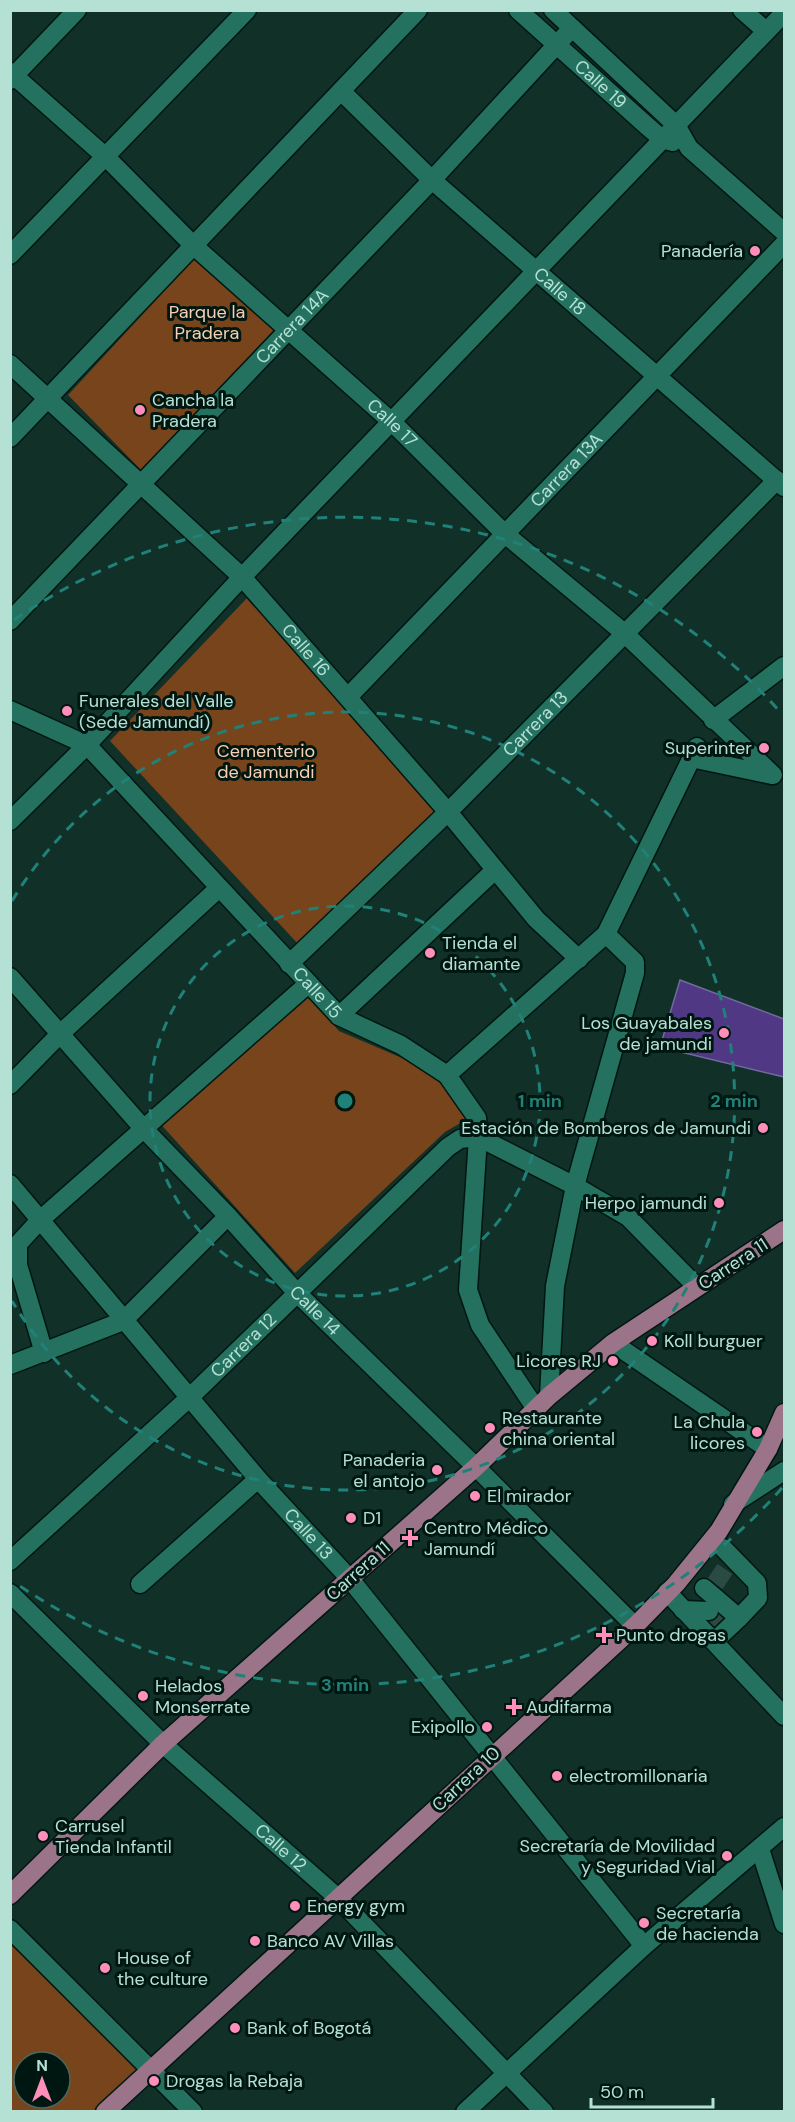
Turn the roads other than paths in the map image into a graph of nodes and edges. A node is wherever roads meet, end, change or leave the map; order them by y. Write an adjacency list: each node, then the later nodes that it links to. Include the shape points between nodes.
1 (77, 10): 11 (street)
2 (247, 10): 16 (street)
3 (418, 10): 12 (street)
4 (518, 10): 10 (street, Calle 19)
5 (553, 10): 8 (street, Calle 19)
6 (742, 10): 9 (street)
7 (784, 13): 9 (street)
8 (572, 28): 10 (street, Carrera 14A); 13 (street, Calle 19)
9 (766, 31): 13 (street)
10 (557, 47): 14 (street, Calle 19); 17 (street, Carrera 14A)
11 (12, 76): 16 (street, Calle 17)
12 (341, 91): 17 (street, Calle 18); 20 (street)
13 (676, 125): 14 (street); 15 (street, Calle 19)
14 (662, 139): 15 (street, Calle 19); 22 (street)
15 (689, 148): 18 (street, Calle 19)
16 (107, 158): 20 (street, Calle 17); 21 (street)
17 (432, 180): 22 (street, Calle 18); 23 (street, Carrera 14A)
18 (784, 232)
19 (784, 244): 25 (street, Carrera 13A)
20 (194, 246): 23 (street, Calle 17); 26 (street)
21 (10, 255)
22 (537, 271): 25 (street, Calle 18); 27 (street)
23 (288, 328): 27 (street, Calle 17); 29 (street, Carrera 14A)
24 (10, 364): 26 (street, Calle 16)
25 (656, 375): 30 (street, Calle 18); 31 (street, Carrera 13A)
26 (47, 400): 28 (street); 29 (street, Calle 16)
27 (393, 423): 31 (street, Calle 17); 32 (street)
28 (10, 438)
29 (143, 484): 32 (street, Calle 16); 33 (street, Carrera 14A)
30 (781, 484): 34 (street, Carrera 13)
31 (505, 534): 34 (street, Calle 17); 36 (street, Carrera 13A)
32 (242, 577): 36 (street, Calle 16); 39 (street)
33 (10, 621)
34 (623, 633): 38 (street, Calle 17); 41 (street, Carrera 13)
35 (784, 666): 38 (street)
36 (348, 697): 41 (street, Calle 16)
37 (10, 710): 39 (street, Calle 15)
38 (713, 720): 40 (street, Calle 17)
39 (87, 745): 42 (street); 44 (street, Calle 15)
40 (779, 776): 45 (street, Calle 17, via 694,752)
41 (448, 812): 43 (street, Calle 16); 47 (street, Carrera 13)
42 (10, 821)
43 (494, 871): 46 (street, Calle 16, via 536,919); 50 (street)
44 (219, 888): 47 (street, Calle 15); 51 (street)
45 (606, 934): 46 (street); 57 (street, via 634,962 634,973)
46 (579, 959): 52 (street)
47 (289, 964): 49 (street, Calle 15)
48 (10, 977): 51 (street, Calle 14)
49 (308, 984): 50 (street, Calle 15); 54 (street)
50 (339, 1016): 52 (street, Calle 15, via 401,1045)
51 (61, 1033): 53 (street); 54 (street, Calle 14)
52 (447, 1075): 55 (street, Calle 15, via 477,1118)
53 (10, 1084)
54 (143, 1128): 58 (street, Calle 14); 59 (street)
55 (478, 1137): 57 (street); 62 (street, Carrera 12, via 460,1139 448,1147); 68 (street, Calle 15, via 468,1290 480,1324)
56 (10, 1184): 59 (street, Calle 13)
57 (575, 1186): 61 (street, via 628,1218); 68 (street, via 555,1286)
58 (228, 1216): 62 (street, Calle 14); 63 (street)
59 (40, 1220): 63 (street, Calle 13); 65 (street, via 18,1244 18,1265)
60 (784, 1230): 61 (main road, Carrera 11)
61 (697, 1287): 64 (main road, Carrera 11)
62 (297, 1293): 67 (street, Carrera 12); 71 (street, Calle 14)
63 (123, 1321): 65 (street); 67 (street, Calle 13)
64 (613, 1343): 68 (main road, Carrera 11); 70 (street)
65 (44, 1353): 66 (street)
66 (10, 1365)
67 (189, 1398): 73 (street, Calle 13); 76 (street, Carrera 12)
68 (543, 1403): 71 (main road, Carrera 11)
69 (783, 1423): 70 (main road, Carrera 10)
70 (768, 1449): 74 (main road, Carrera 10)
71 (476, 1467): 78 (main road, Carrera 11); 83 (street, Calle 14)
72 (784, 1471): 74 (street)
73 (258, 1479): 78 (street, Calle 13); 79 (street)
74 (734, 1504): 75 (main road, Carrera 10)
75 (721, 1539): 77 (street); 80 (main road, Carrera 10); 84 (street, via 757,1583 759,1591 758,1598)
76 (10, 1561)
77 (727, 1566)
78 (350, 1579): 86 (main road, Carrera 11); 87 (street, Calle 13)
79 (140, 1584)
80 (671, 1588): 82 (street); 83 (main road, Carrera 10); 84 (street, via 692,1590 710,1586)
81 (10, 1593): 86 (street, Calle 12)
82 (683, 1610): 84 (street); 84 (street)
83 (635, 1626): 87 (main road, Carrera 10)
84 (722, 1626): 85 (street)
85 (784, 1716)
86 (163, 1744): 90 (main road, Carrera 11); 91 (street, Calle 12)
87 (492, 1755): 91 (main road, Carrera 10); 94 (street, Calle 13)
88 (784, 1827): 89 (street)
89 (760, 1849): 92 (street); 94 (street)
90 (10, 1895)
91 (338, 1898): 95 (main road, Carrera 10); 96 (street, Calle 12)
92 (784, 1924)
93 (10, 1929): 95 (street)
94 (644, 1946): 96 (street)
95 (150, 2069): 97 (main road, Carrera 10); 98 (street)
96 (508, 2073): 99 (street); 100 (street, Calle 12)
97 (105, 2112)
98 (193, 2112)
99 (465, 2112)
100 (544, 2112)

